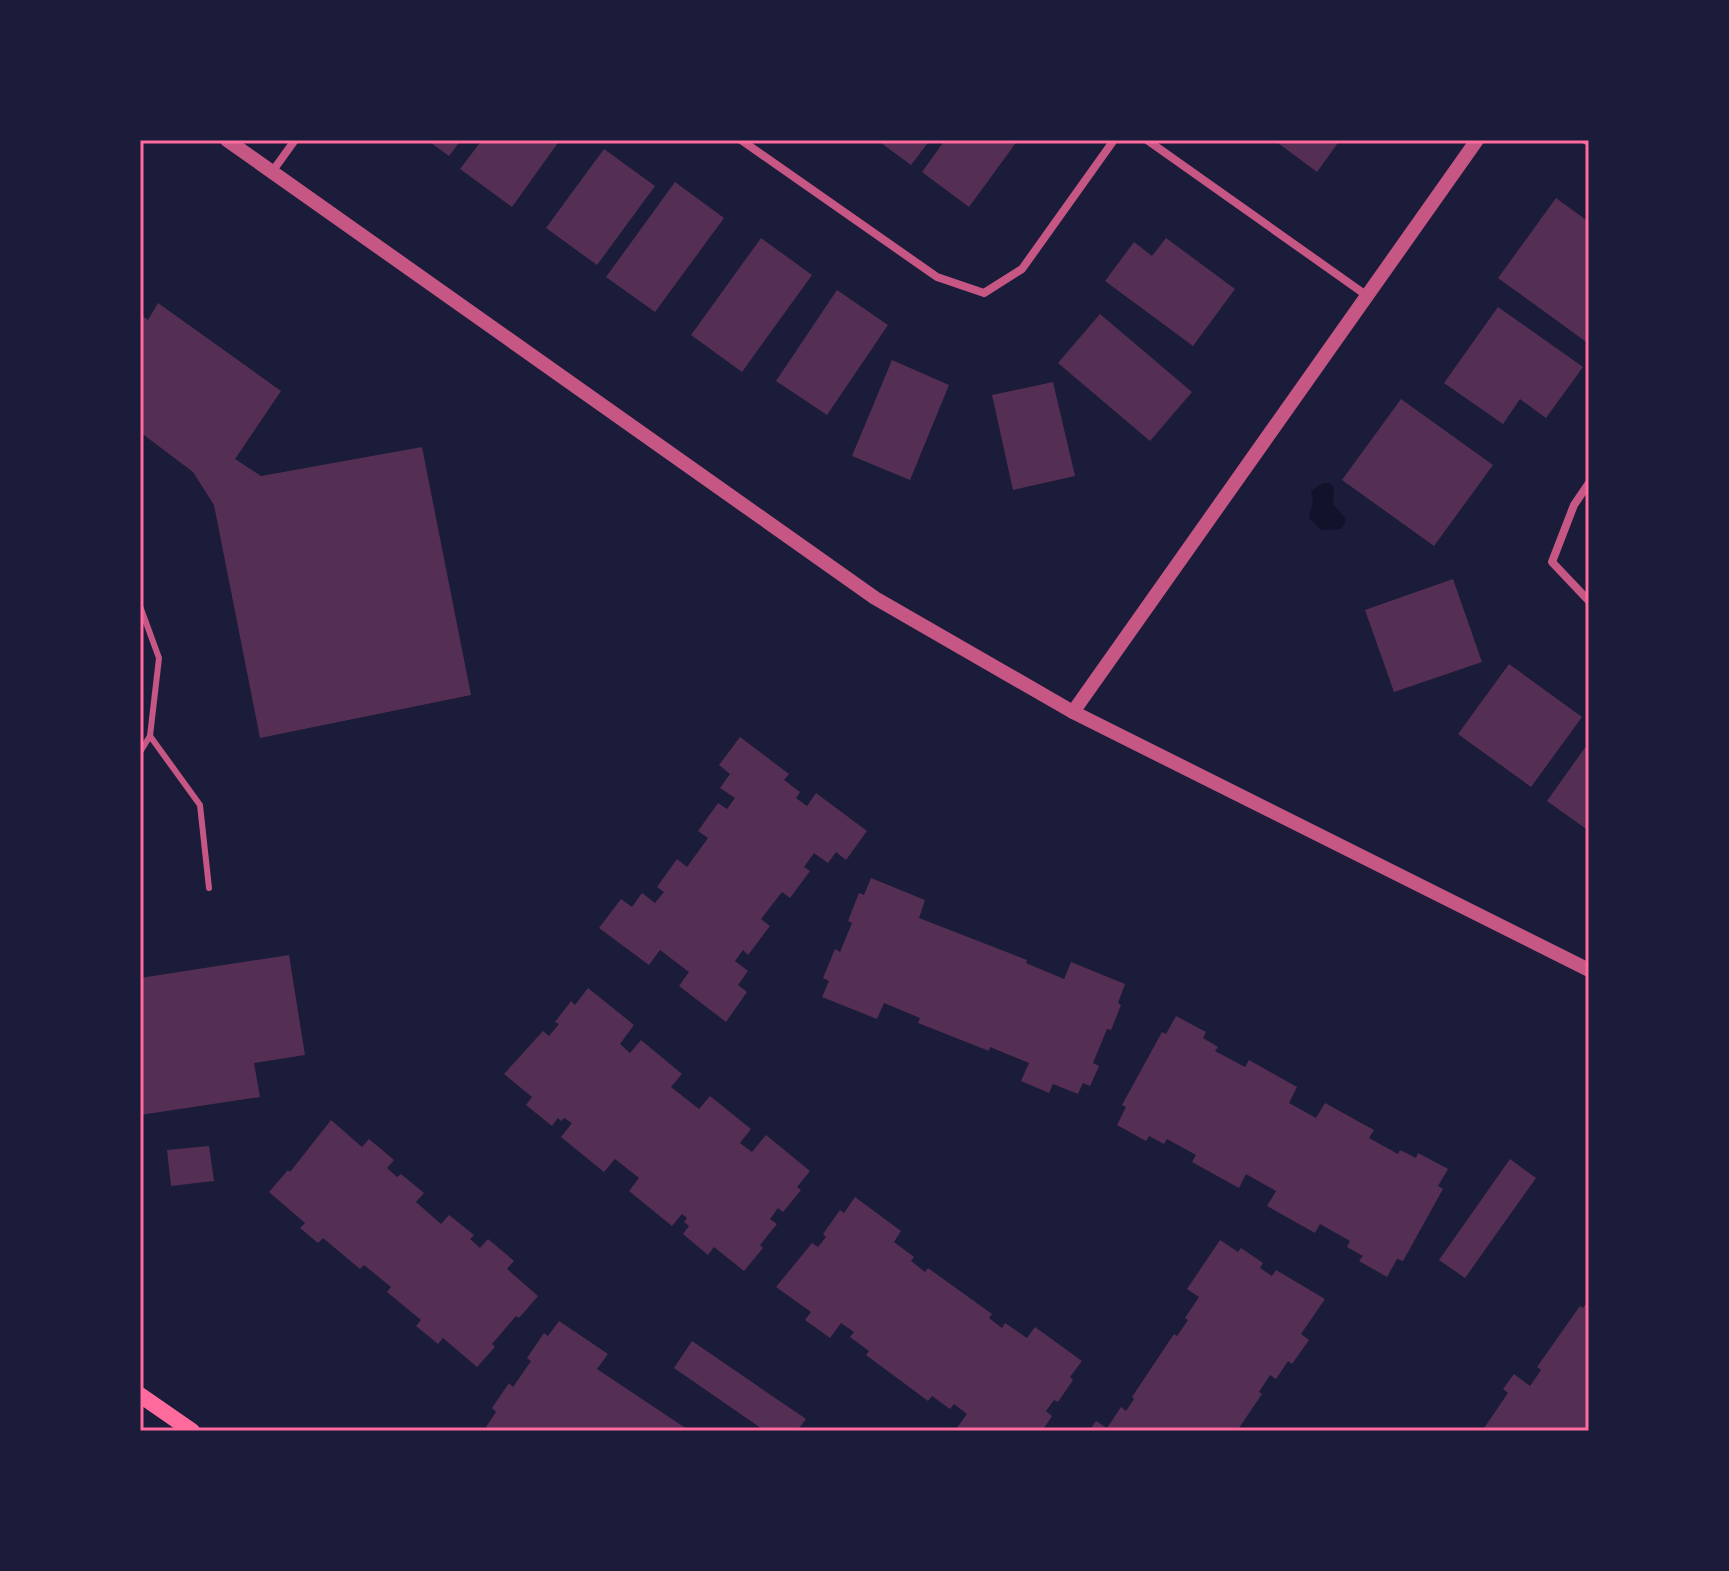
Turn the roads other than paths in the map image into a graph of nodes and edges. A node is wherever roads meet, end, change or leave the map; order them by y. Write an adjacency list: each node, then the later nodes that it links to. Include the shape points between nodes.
1 (227, 140): 7 (street)
2 (295, 140): 7 (street)
3 (741, 140): 4 (street, via 937,277 984,293 1022,269)
4 (1114, 140)
5 (1147, 140): 8 (street)
6 (1477, 140): 8 (street)
7 (272, 172): 12 (street, via 875,598)
8 (1366, 295): 12 (street)
9 (1589, 483): 10 (street, via 1574,505 1552,562)
10 (1589, 601)
11 (140, 606): 13 (lane, via 159,658)
12 (1073, 712): 16 (street)
13 (150, 736): 14 (lane); 15 (lane, via 200,805)
14 (140, 752)
15 (209, 888)
16 (1589, 970)
17 (140, 1395): 18 (main road)
18 (192, 1431)

